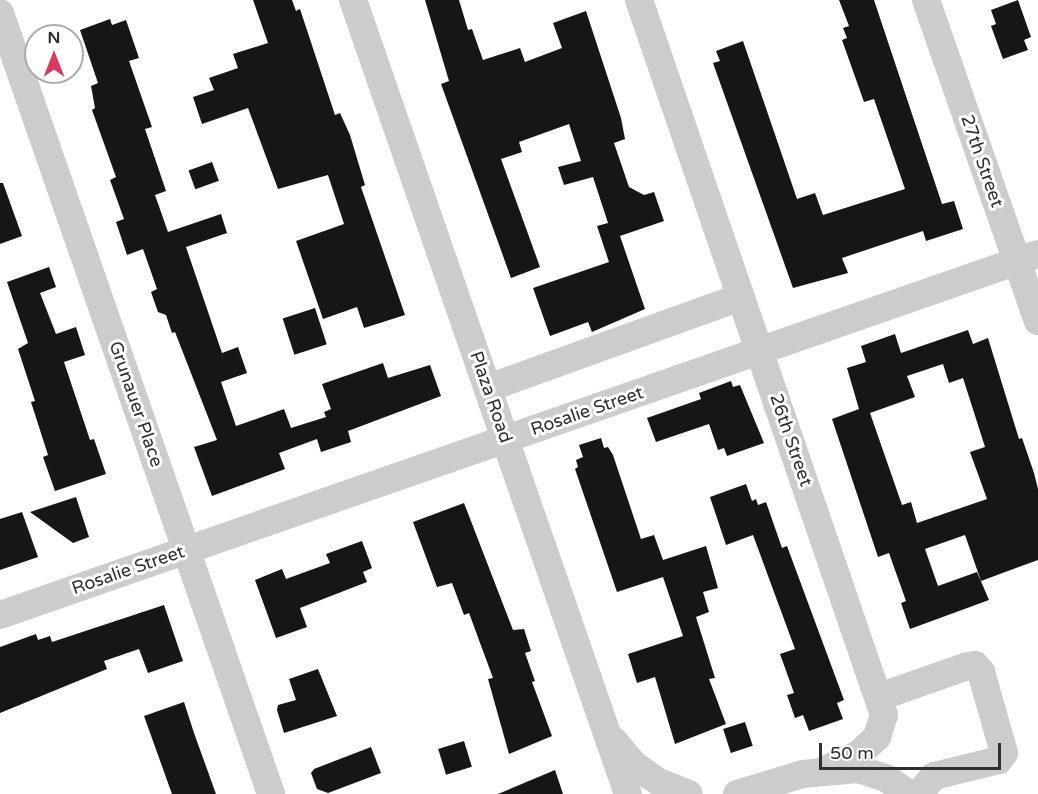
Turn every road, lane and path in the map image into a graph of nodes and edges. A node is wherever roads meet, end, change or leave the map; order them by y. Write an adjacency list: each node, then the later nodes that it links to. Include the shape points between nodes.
1 (353, 0): 9 (street, Plaza Road)
2 (639, 0): 6 (street, 26th Street)
3 (926, 0): 5 (street, 27th Street)
4 (0, 13): 11 (street, Grunauer Place)
5 (1027, 258): 7 (street, 27th Street); 8 (street, Rosalie Street)
6 (741, 297): 8 (street, 26th Street); 9 (street)
7 (1038, 321)
8 (760, 350): 10 (street, Rosalie Street); 13 (street, 26th Street)
9 (488, 388): 10 (street, Plaza Road)
10 (505, 439): 11 (street, Rosalie Street); 14 (street, Plaza Road)
11 (187, 550): 12 (street, Rosalie Street); 16 (street, Grunauer Place)
12 (0, 615)
13 (879, 697): 15 (street, 26th Street, via 884,715 877,737 859,754); 21 (street, via 968,666 975,665 981,672 1004,753 999,759 934,776)
14 (606, 731): 17 (street, Plaza Road); 18 (street, via 633,764 659,782)
15 (813, 779): 19 (street); 20 (street, via 858,769 886,778)
16 (272, 794)
17 (628, 794)
18 (689, 794)
19 (737, 794)
20 (909, 794)
21 (919, 794)

